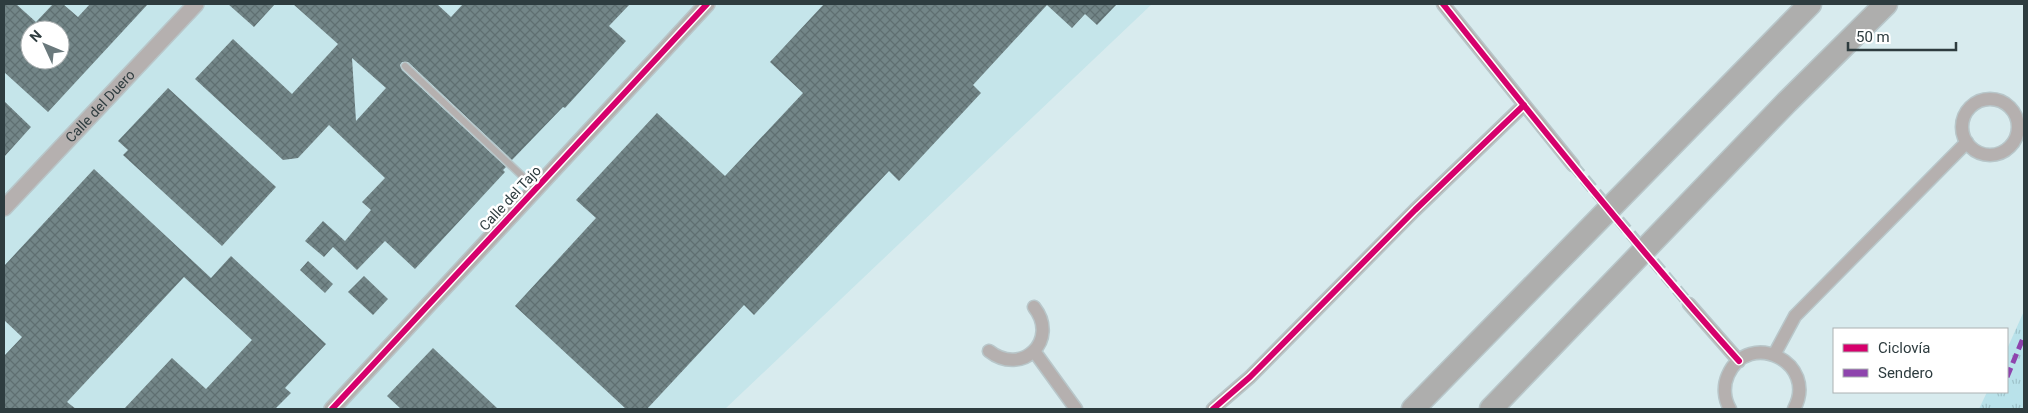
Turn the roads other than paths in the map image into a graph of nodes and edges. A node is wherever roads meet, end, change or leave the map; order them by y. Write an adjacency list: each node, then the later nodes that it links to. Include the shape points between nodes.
1 (196, 4): 11 (street, Calle del Duero)
2 (1443, 4): 7 (street)
3 (1810, 4): 22 (highway)
4 (1886, 4): 23 (highway)
5 (699, 7): 10 (street, Calle del Tajo)
6 (404, 66): 10 (lane)
7 (1524, 105): 9 (street); 21 (street, via 1250,377)
8 (1967, 142): 8 (street, via 1985,154 2006,149 2018,130 2012,109 1994,99 1974,104 1962,122); 16 (street, via 1795,316)
9 (1573, 165)
10 (536, 189): 19 (street, Calle del Tajo)
11 (4, 208)
12 (1689, 304): 17 (street)
13 (1034, 307): 15 (street, via 1043,329)
14 (990, 351): 15 (street, via 1010,360 1024,358)
15 (1034, 351): 20 (street)
16 (1774, 355): 17 (street, via 1754,354); 24 (street, via 1786,362 1798,378 1799,394)
17 (1739, 361): 18 (street, via 1726,380)
18 (1726, 407)
19 (332, 409)
20 (1076, 409)
21 (1213, 409)
22 (1413, 409)
23 (1491, 409)
24 (1794, 409)

